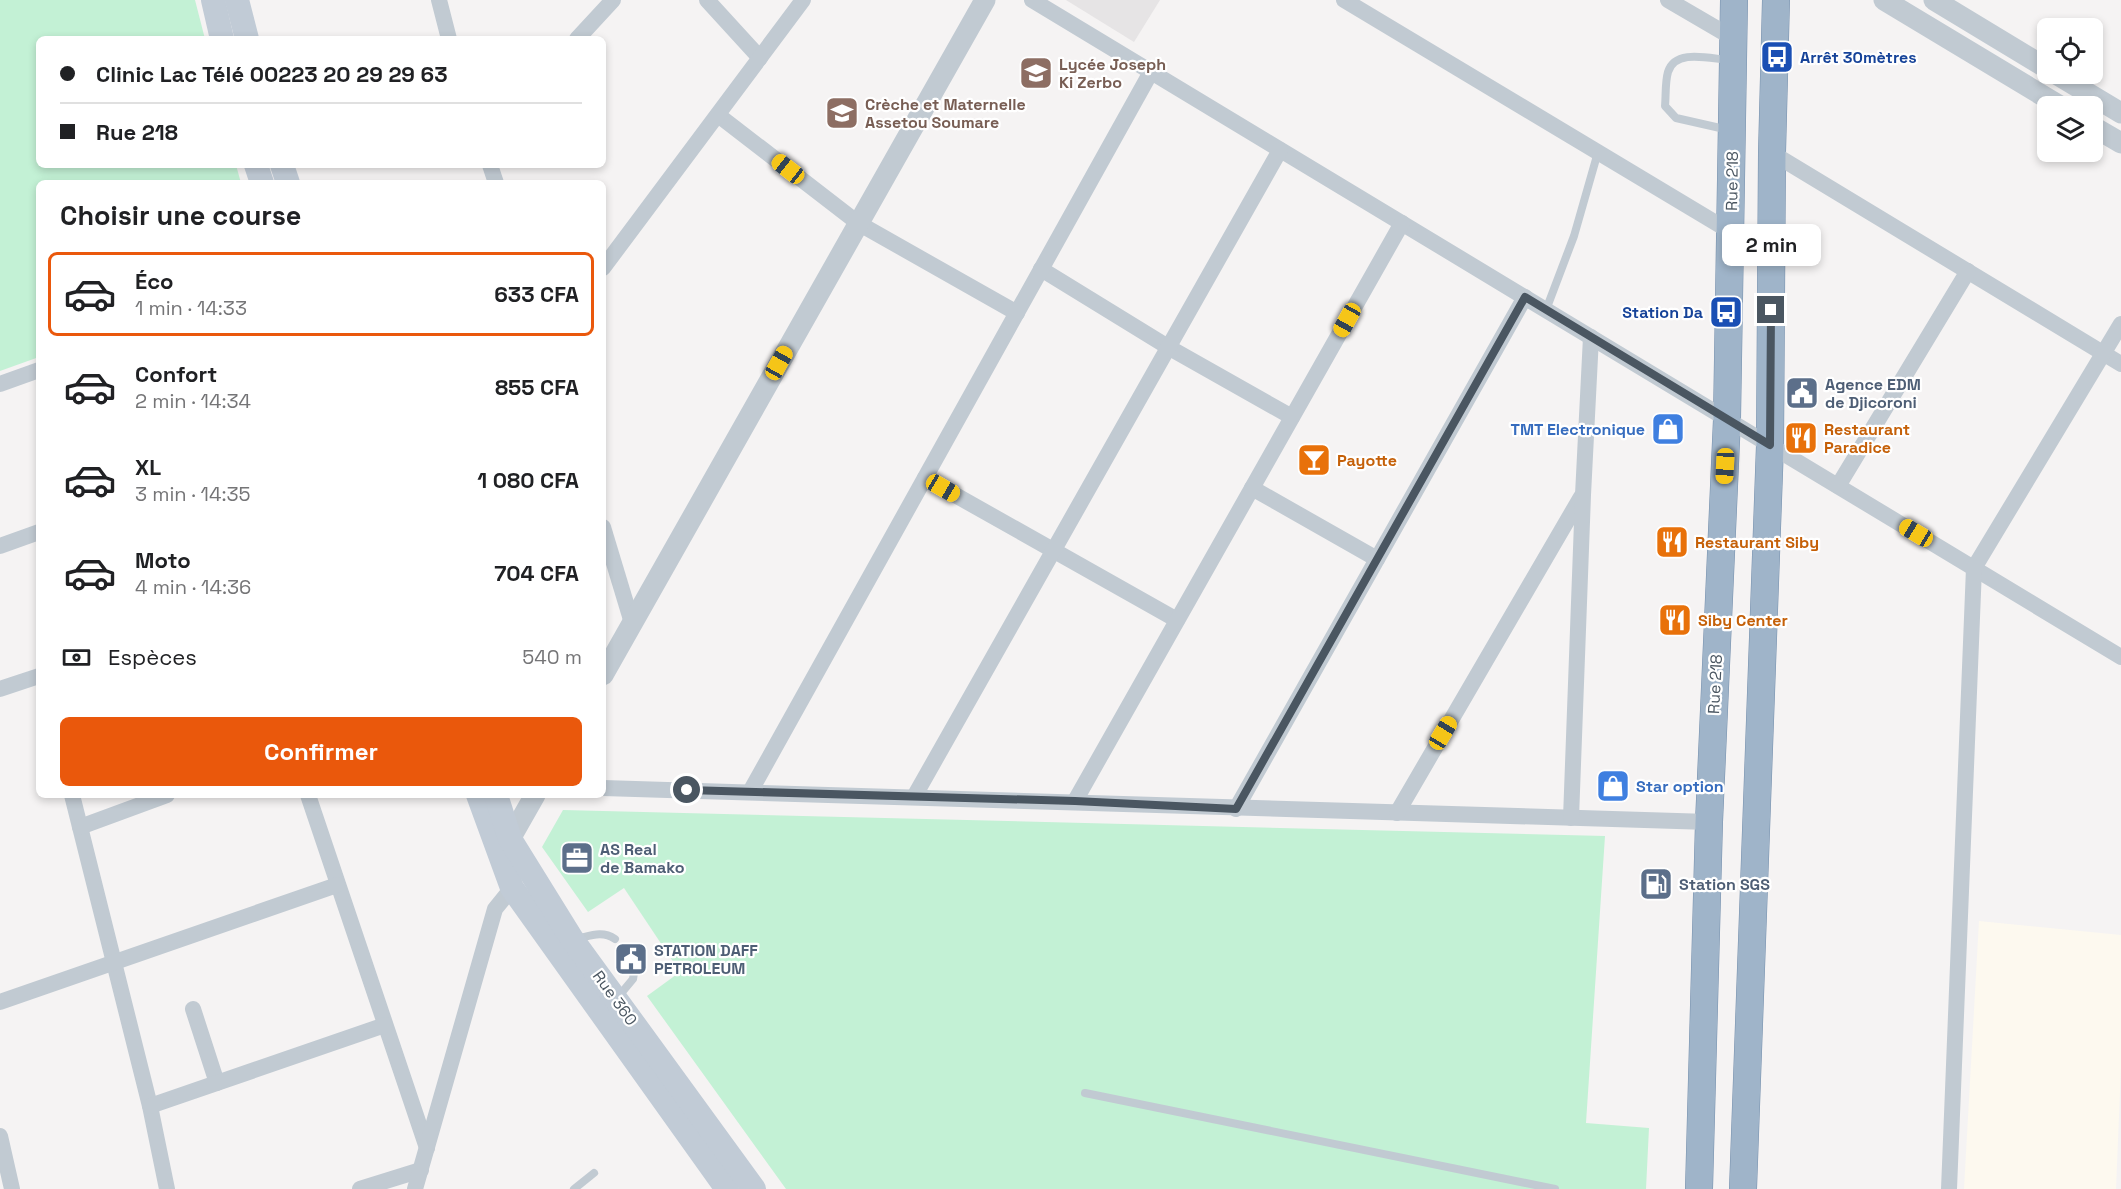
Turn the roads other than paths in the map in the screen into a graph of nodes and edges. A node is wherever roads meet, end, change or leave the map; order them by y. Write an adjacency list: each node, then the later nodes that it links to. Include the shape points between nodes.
1 (213, 0): 16 (main road)
2 (237, 0): 17 (main road)
3 (439, 0): 18 (street)
4 (614, 0): 19 (street)
5 (707, 0): 21 (street)
6 (803, 0): 21 (street)
7 (984, 0): 34 (street)
8 (1032, 0): 23 (street)
9 (1344, 0): 32 (street)
10 (1668, 0): 20 (street)
11 (1734, 0): 20 (highway, Rue 218)
12 (1776, 0): 33 (highway)
13 (1884, 0): 15 (street)
14 (1942, 2): 15 (street); 22 (street)
15 (1930, 28): 25 (street)
16 (221, 36)
17 (246, 36)
18 (448, 36)
19 (580, 36)
20 (1733, 49): 28 (highway, Rue 218); 28 (lane, via 1684,57 1674,63 1668,71 1665,106 1676,118)
21 (760, 58): 27 (street)
22 (2037, 62)
23 (1151, 72): 31 (street); 38 (street)
24 (2073, 84): 26 (street)
25 (2043, 96)
26 (2121, 113)
27 (718, 115): 34 (street); 37 (street)
28 (1732, 131): 36 (highway, Rue 218)
29 (2103, 132): 30 (street)
30 (2121, 143)
31 (1280, 150): 35 (street); 45 (street)
32 (1598, 152): 36 (street); 41 (lane, via 1574,236)
33 (1772, 153): 39 (street); 52 (highway)
34 (858, 223): 42 (street); 64 (street)
35 (1402, 223): 40 (street); 50 (street)
36 (1731, 232): 51 (highway, Rue 218)
37 (606, 264)
38 (1041, 269): 42 (street); 45 (street)
39 (1968, 271): 46 (street); 54 (street)
40 (1525, 297): 41 (street); 61 (street)
41 (1546, 310): 44 (street)
42 (1017, 313): 53 (street)
43 (2121, 324): 46 (street)
44 (1591, 337): 51 (street); 56 (street)
45 (1168, 347): 50 (street); 60 (street)
46 (2103, 353): 47 (street); 62 (street)
47 (2121, 364)
48 (36, 371): 49 (street)
49 (0, 384)
50 (1292, 417): 55 (street)
51 (1727, 419): 52 (street); 82 (highway, Rue 218)
52 (1770, 445): 54 (street); 111 (highway)
53 (925, 478): 60 (street); 70 (street)
54 (1838, 486): 62 (street)
55 (1252, 488): 61 (street); 63 (street)
56 (1583, 495): 80 (street); 81 (street)
57 (36, 533): 59 (street)
58 (606, 537): 64 (street)
59 (0, 546)
60 (1053, 550): 63 (street); 71 (street)
61 (1377, 559): 79 (street)
62 (1974, 568): 65 (street); 112 (street)
63 (1177, 620): 78 (street)
64 (632, 623): 66 (street)
65 (2121, 657)
66 (606, 670)
67 (36, 677): 68 (street)
68 (0, 689)
69 (606, 788): 70 (street)
70 (750, 792): 71 (street)
71 (914, 797): 78 (street)
72 (73, 798): 83 (street)
73 (159, 798): 83 (street)
74 (309, 798): 85 (street)
75 (480, 798): 84 (main road, Rue 360)
76 (496, 798): 84 (main road, Rue 360)
77 (533, 798): 84 (street)
78 (1075, 801): 79 (street)
79 (1236, 809): 80 (street)
80 (1397, 813): 81 (street)
81 (1571, 818): 82 (street)
82 (1709, 822): 110 (highway, Rue 218)
83 (80, 827): 89 (street)
84 (503, 842): 86 (main road, Rue 360); 87 (main road, Rue 360)
85 (337, 885): 89 (street); 94 (street)
86 (512, 888): 99 (street, via 495,909); 107 (main road, Rue 360)
87 (572, 939): 88 (lane, via 601,933); 91 (main road, Rue 360)
88 (615, 939)
89 (114, 963): 92 (street); 97 (street)
90 (635, 967): 91 (lane, via 633,979)
91 (616, 999): 108 (main road, Rue 360)
92 (0, 1002)
93 (193, 1009): 95 (street)
94 (385, 1025): 95 (street); 99 (street)
95 (217, 1083): 97 (street)
96 (1085, 1093): 109 (lane)
97 (150, 1106): 103 (street)
98 (0, 1136): 102 (street)
99 (427, 1148): 100 (street)
100 (421, 1170): 104 (street); 105 (street)
101 (594, 1173): 106 (lane)
102 (12, 1189)
103 (167, 1189)
104 (360, 1189)
105 (415, 1189)
106 (574, 1189)
107 (728, 1189)
108 (754, 1189)
109 (1555, 1189)
110 (1699, 1189)
111 (1743, 1189)
112 (1949, 1189)

